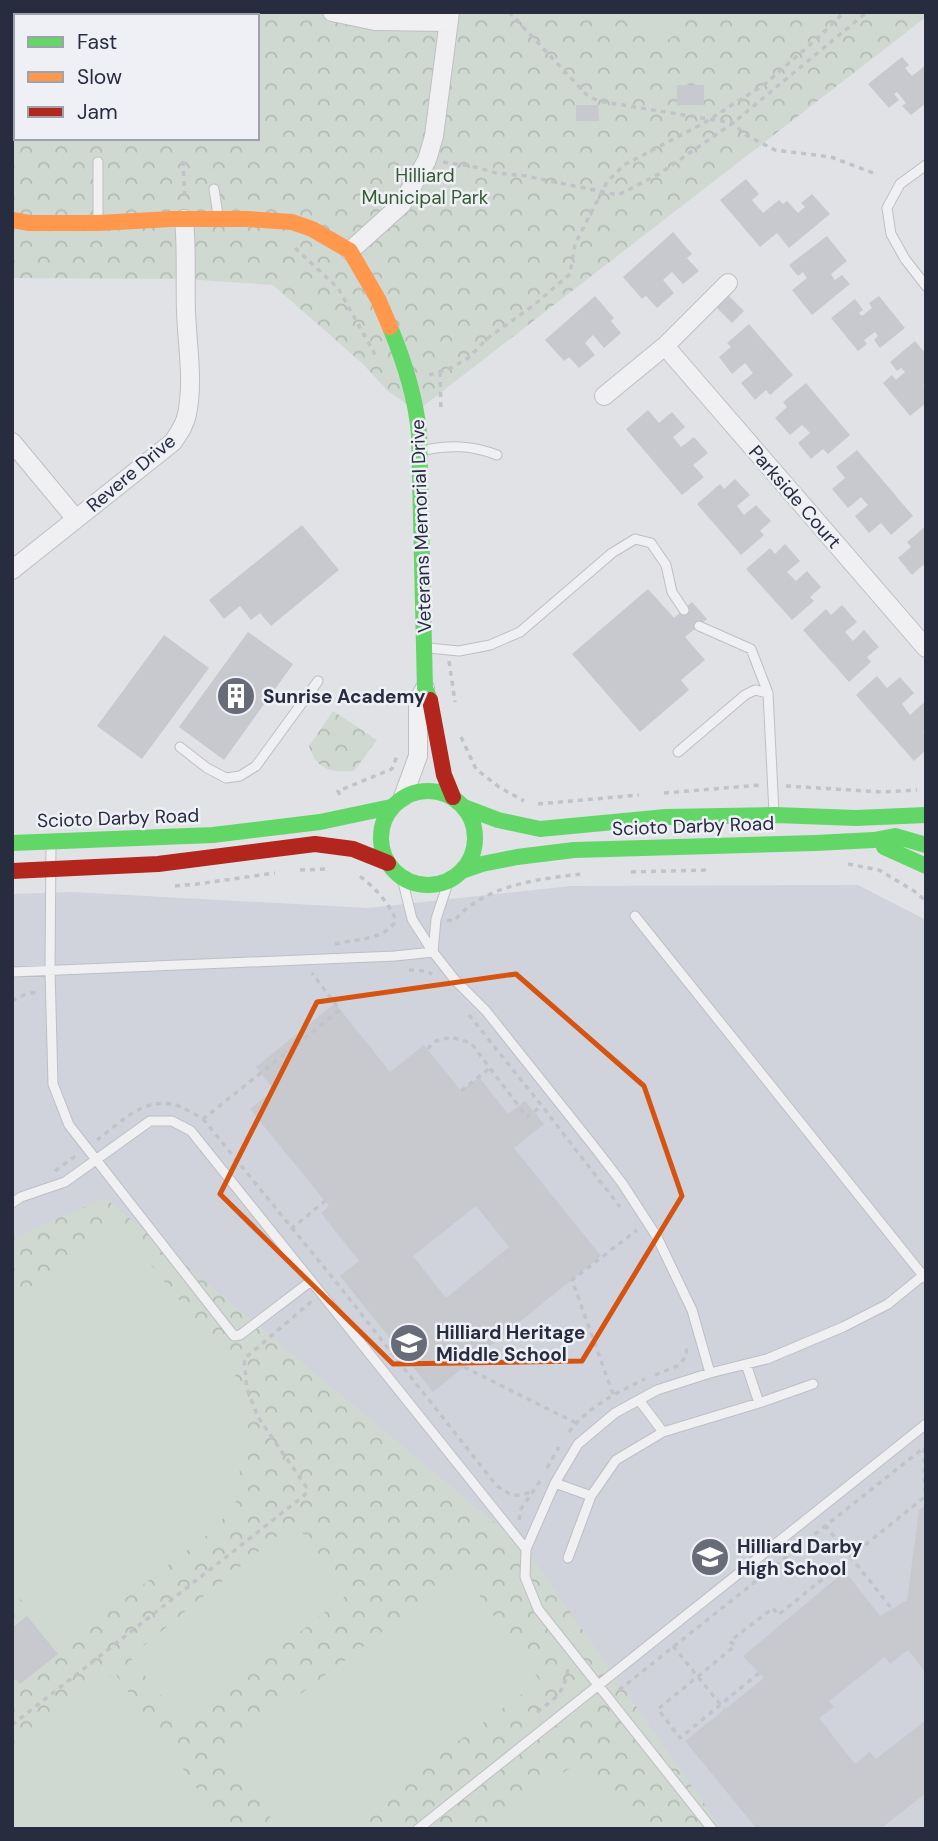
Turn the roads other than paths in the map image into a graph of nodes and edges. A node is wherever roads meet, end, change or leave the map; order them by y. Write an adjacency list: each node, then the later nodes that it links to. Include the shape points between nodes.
1 (332, 12): 2 (street, via 375,21)
2 (449, 17): 10 (street, via 427,160 402,204)
3 (99, 162): 9 (lane)
4 (926, 164): 12 (lane, via 900,184 887,208 891,234)
5 (214, 189): 7 (lane)
6 (184, 219): 7 (main road); 9 (main road); 18 (street, Revere Drive, via 188,430)
7 (219, 219): 10 (main road, via 292,222)
8 (12, 220): 9 (main road)
9 (98, 223)
10 (350, 251): 16 (main road, Veterans Memorial Drive, via 378,299 398,347 417,411)
11 (728, 283): 13 (street)
12 (926, 286)
13 (665, 346): 14 (street); 23 (street, Parkside Court)
14 (604, 396)
15 (12, 442): 18 (street)
16 (419, 451): 17 (lane, via 478,448); 22 (main road, Veterans Memorial Drive)
17 (498, 455)
18 (76, 519): 19 (street, Revere Drive)
19 (12, 570)
20 (684, 610): 22 (lane, via 672,592 666,565 651,543 635,539 612,553 520,632 491,645 459,651)
21 (699, 626): 26 (lane, via 751,649)
22 (425, 648): 25 (main road, Veterans Memorial Drive)
23 (926, 648)
24 (318, 681): 27 (lane, via 256,766 240,776 226,778)
25 (425, 688): 29 (street, Veterans Memorial Drive, via 418,701 418,756); 30 (main road, Veterans Memorial Drive, via 444,775)
26 (768, 693): 28 (lane, via 755,690 745,695); 31 (lane)
27 (180, 747)
28 (678, 752)
29 (397, 802): 30 (main road, via 417,791 432,790); 34 (main road, Scioto Darby Road, via 320,822 213,835); 37 (main road, via 383,821 380,837)
30 (458, 802): 31 (main road, Scioto Darby Road, via 498,820 540,829 666,817); 41 (main road, via 470,814 475,844 471,858)
31 (775, 815): 32 (main road, Scioto Darby Road)
32 (926, 815)
33 (874, 840): 36 (main road, Scioto Darby Road, via 895,836); 38 (main road); 41 (main road, Scioto Darby Road, via 574,850 482,864)
34 (51, 842): 35 (main road, Scioto Darby Road); 39 (lane)
35 (12, 843)
36 (926, 845)
37 (388, 863): 39 (main road, via 340,845 315,844 158,864); 42 (main road)
38 (926, 866)
39 (51, 870): 40 (main road); 45 (lane)
40 (12, 871)
41 (455, 876): 42 (main road, via 433,885); 44 (lane, via 436,919)
42 (402, 878): 44 (lane, via 412,919)
43 (635, 916): 49 (lane)
44 (433, 952): 45 (lane); 52 (lane, via 622,1183 657,1237 692,1310)
45 (51, 970): 46 (lane); 47 (lane, via 53,1084 68,1125)
46 (12, 972)
47 (95, 1160): 48 (lane, via 65,1182); 50 (lane, via 150,1121 172,1121 191,1130); 50 (lane, via 234,1336)
48 (12, 1203)
49 (925, 1275): 51 (lane, via 887,1304 843,1327)
50 (311, 1281): 60 (lane)
51 (746, 1364): 52 (lane); 55 (lane)
52 (710, 1373): 54 (lane)
53 (813, 1384): 55 (lane)
54 (639, 1400): 57 (lane); 58 (lane, via 578,1444)
55 (759, 1403): 57 (lane)
56 (926, 1424): 62 (lane)
57 (663, 1432): 59 (lane, via 616,1460)
58 (555, 1483): 59 (lane); 60 (lane)
59 (592, 1496): 61 (lane)
60 (526, 1549): 62 (lane, via 525,1577 538,1609)
61 (568, 1558)
62 (599, 1684): 63 (lane); 64 (lane)
63 (418, 1829)
64 (712, 1829)

